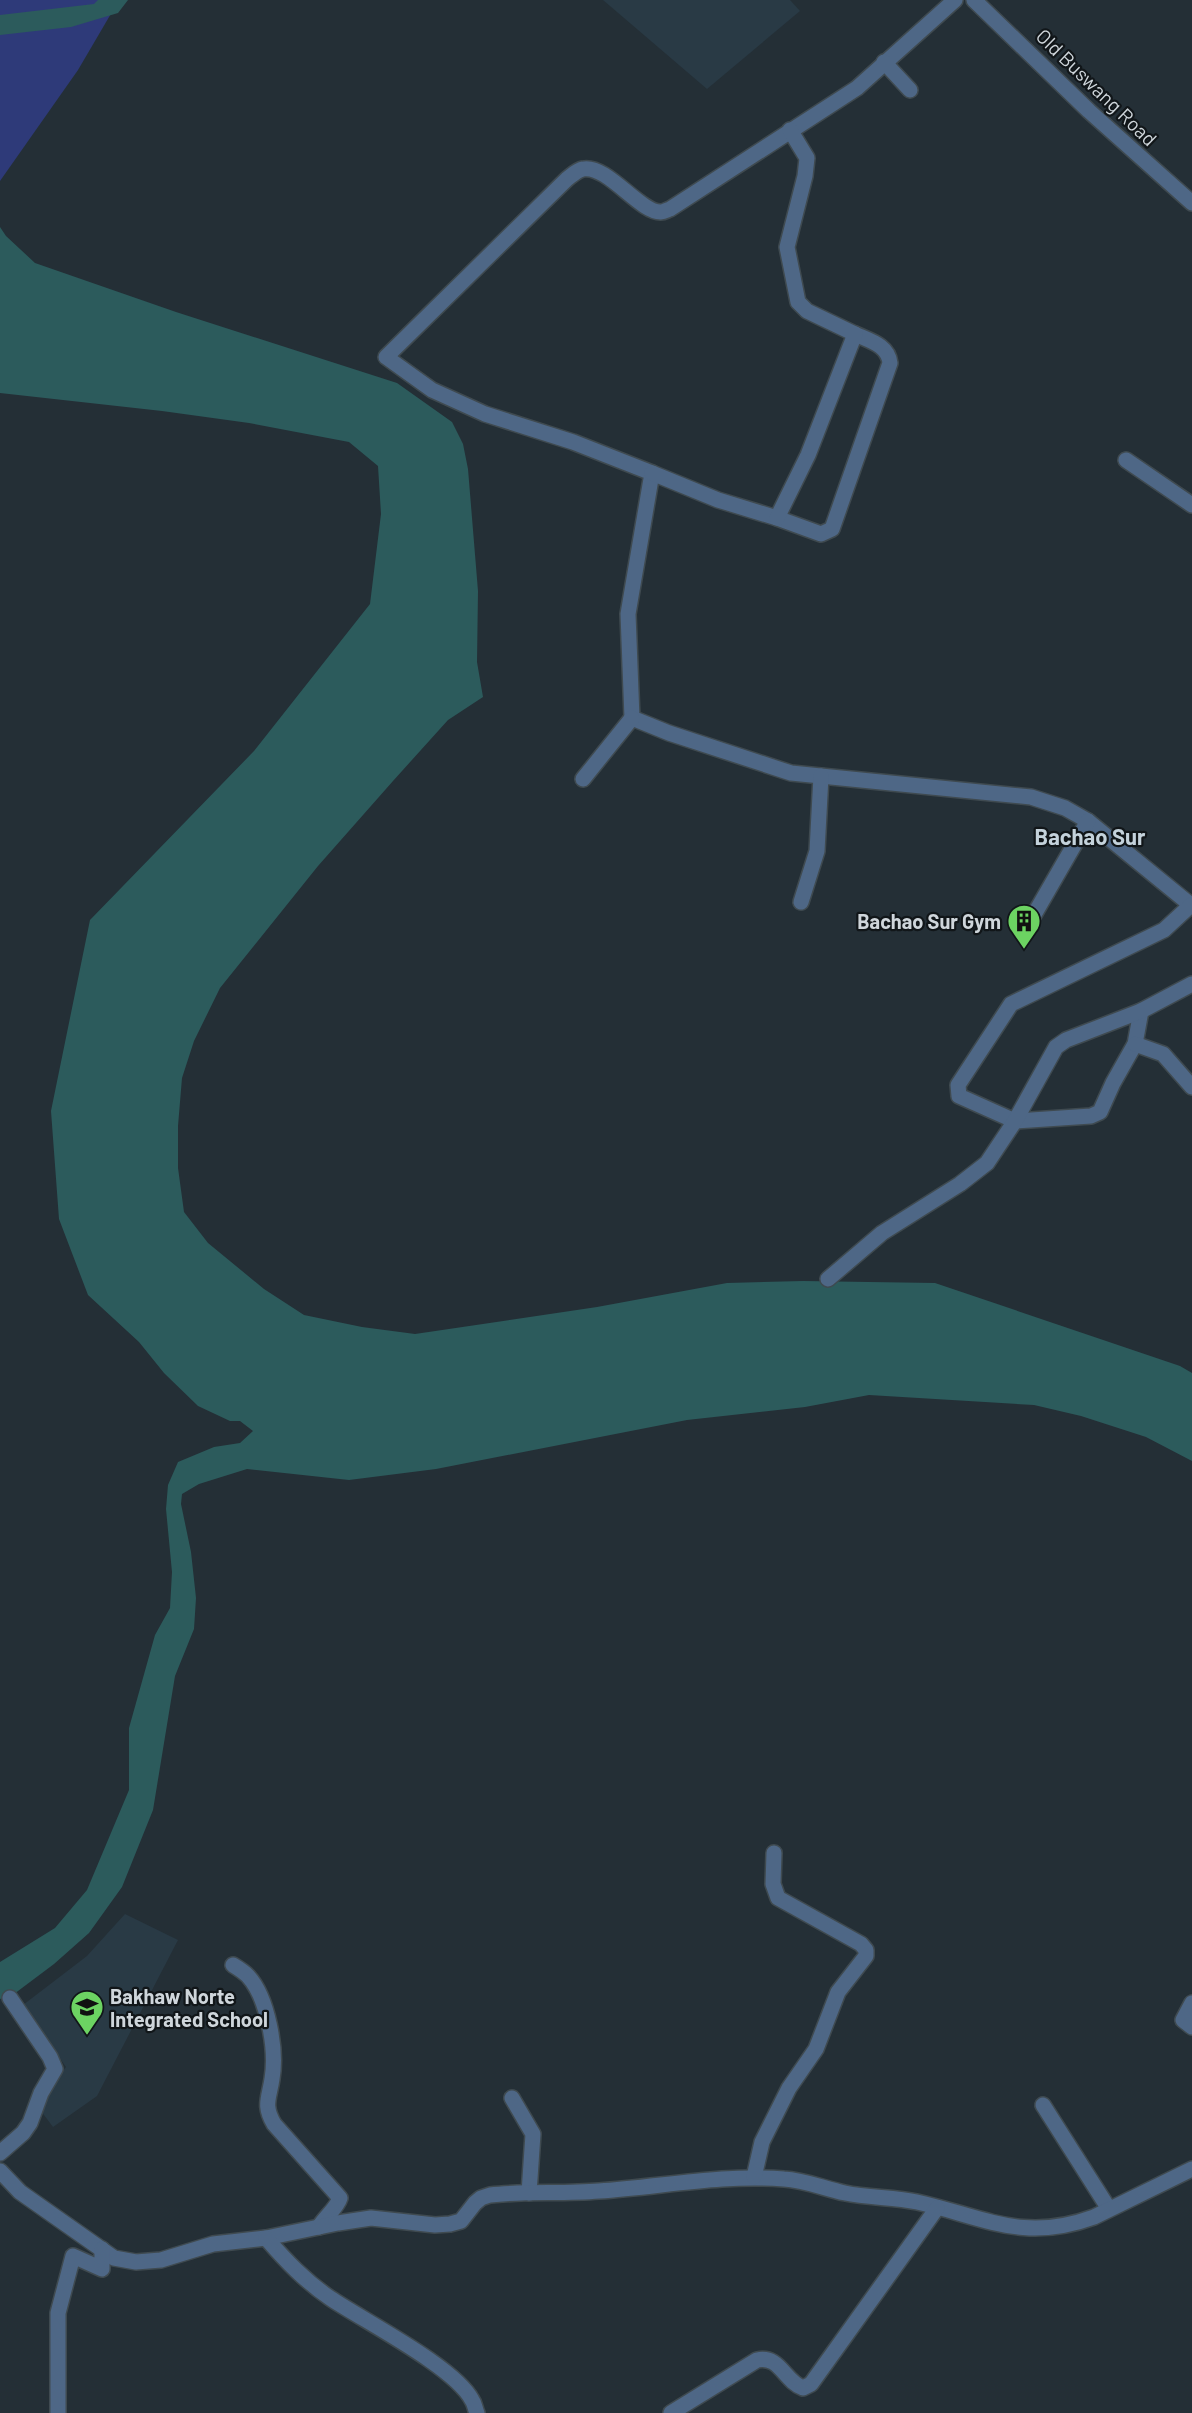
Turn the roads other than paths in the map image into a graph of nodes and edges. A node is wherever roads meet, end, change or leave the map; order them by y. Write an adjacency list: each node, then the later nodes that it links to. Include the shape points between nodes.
1 (955, 0): 3 (street)
2 (974, 0): 6 (street, Old Buswang Road)
3 (884, 62): 4 (street); 5 (street, via 857,88)
4 (910, 90)
5 (790, 130): 7 (street, via 807,158 787,247 798,302 807,311); 9 (street, via 660,212 602,174 582,169 567,179 386,357 432,390 485,414)
6 (1192, 203)
7 (855, 334): 11 (street, via 808,455); 11 (street, via 883,348 890,363 832,529 821,534)
8 (1126, 460): 10 (street)
9 (652, 473): 11 (street, via 718,500); 12 (street, via 628,614)
10 (1192, 505)
11 (777, 518)
12 (632, 718): 13 (street, via 791,773); 14 (street)
13 (821, 776): 15 (street, via 1031,797 1065,808); 16 (street, via 817,851)
14 (583, 779)
15 (1088, 821): 17 (street); 18 (street)
16 (801, 902)
17 (1192, 905): 23 (street, via 1164,930 1011,1004 957,1090 959,1096)
18 (1031, 920)
19 (1192, 984): 20 (street)
20 (1141, 1011): 21 (street); 23 (street, via 1056,1047)
21 (1135, 1044): 22 (street, via 1163,1054); 23 (street, via 1100,1112 1091,1116)
22 (1192, 1087)
23 (1015, 1121): 24 (street, via 987,1163 882,1233)
24 (828, 1279)
25 (774, 1853): 35 (street, via 773,1884 778,1898 861,1944 866,1956 837,1992 816,2049 789,2088 762,2142)
26 (233, 1965): 39 (street, via 249,1977 265,2009 271,2036 272,2078 267,2112 340,2198)
27 (7, 2001): 32 (street, via 50,2057 54,2069 30,2123)
28 (1192, 2003): 29 (street, via 1183,2020)
29 (1192, 2027)
30 (512, 2098): 36 (street, via 533,2134)
31 (1044, 2105): 38 (street)
32 (0, 2153)
33 (1192, 2169): 38 (street)
34 (0, 2172): 41 (street, via 20,2192)
35 (754, 2177): 36 (street, via 699,2179 597,2192); 37 (street, via 787,2179 846,2194)
36 (529, 2193): 39 (street, via 481,2198 461,2220 450,2224 378,2218)
37 (937, 2208): 38 (street, via 1020,2229 1077,2223); 44 (street, via 811,2384 803,2388 794,2385 774,2361 765,2358)
38 (1108, 2209)
39 (319, 2227): 40 (street)
40 (266, 2238): 41 (street, via 213,2244 161,2260 136,2262 114,2258); 43 (street, via 296,2273 321,2292 459,2384 473,2400)
41 (102, 2249): 42 (street, via 102,2269 73,2256 58,2313)
42 (58, 2413)
43 (477, 2413)
44 (671, 2413)

